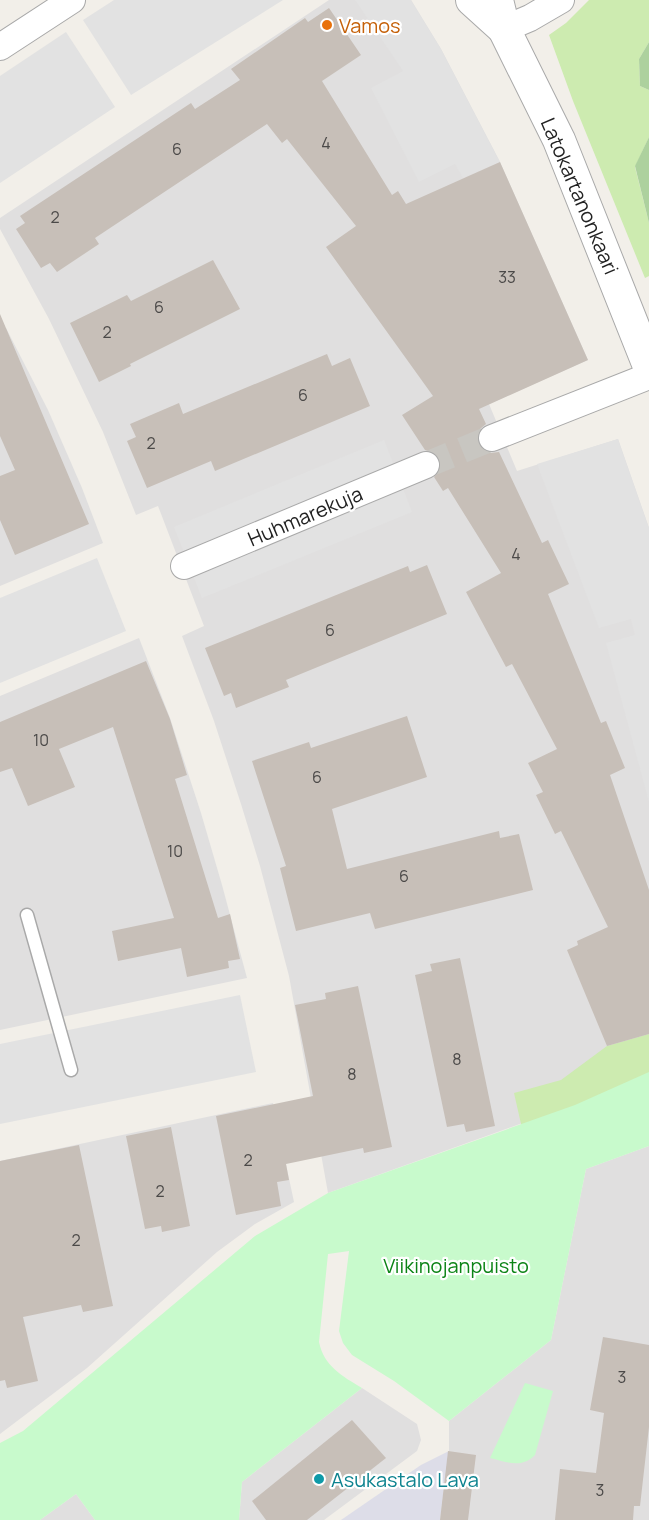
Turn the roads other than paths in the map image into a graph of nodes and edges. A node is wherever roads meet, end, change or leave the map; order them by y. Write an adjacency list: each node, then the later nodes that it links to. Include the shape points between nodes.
1 (72, 0): 5 (street)
2 (472, 0): 4 (street, Latokartanonkaari)
3 (561, 0): 4 (street, via 530,18)
4 (501, 15): 6 (street, Latokartanonkaari, via 559,140)
5 (0, 47)
6 (649, 366)
7 (649, 376): 8 (street)
8 (492, 438)
9 (426, 465): 10 (street, Huhmarekuja)
10 (184, 566)
11 (27, 915): 12 (lane)
12 (71, 1070)

